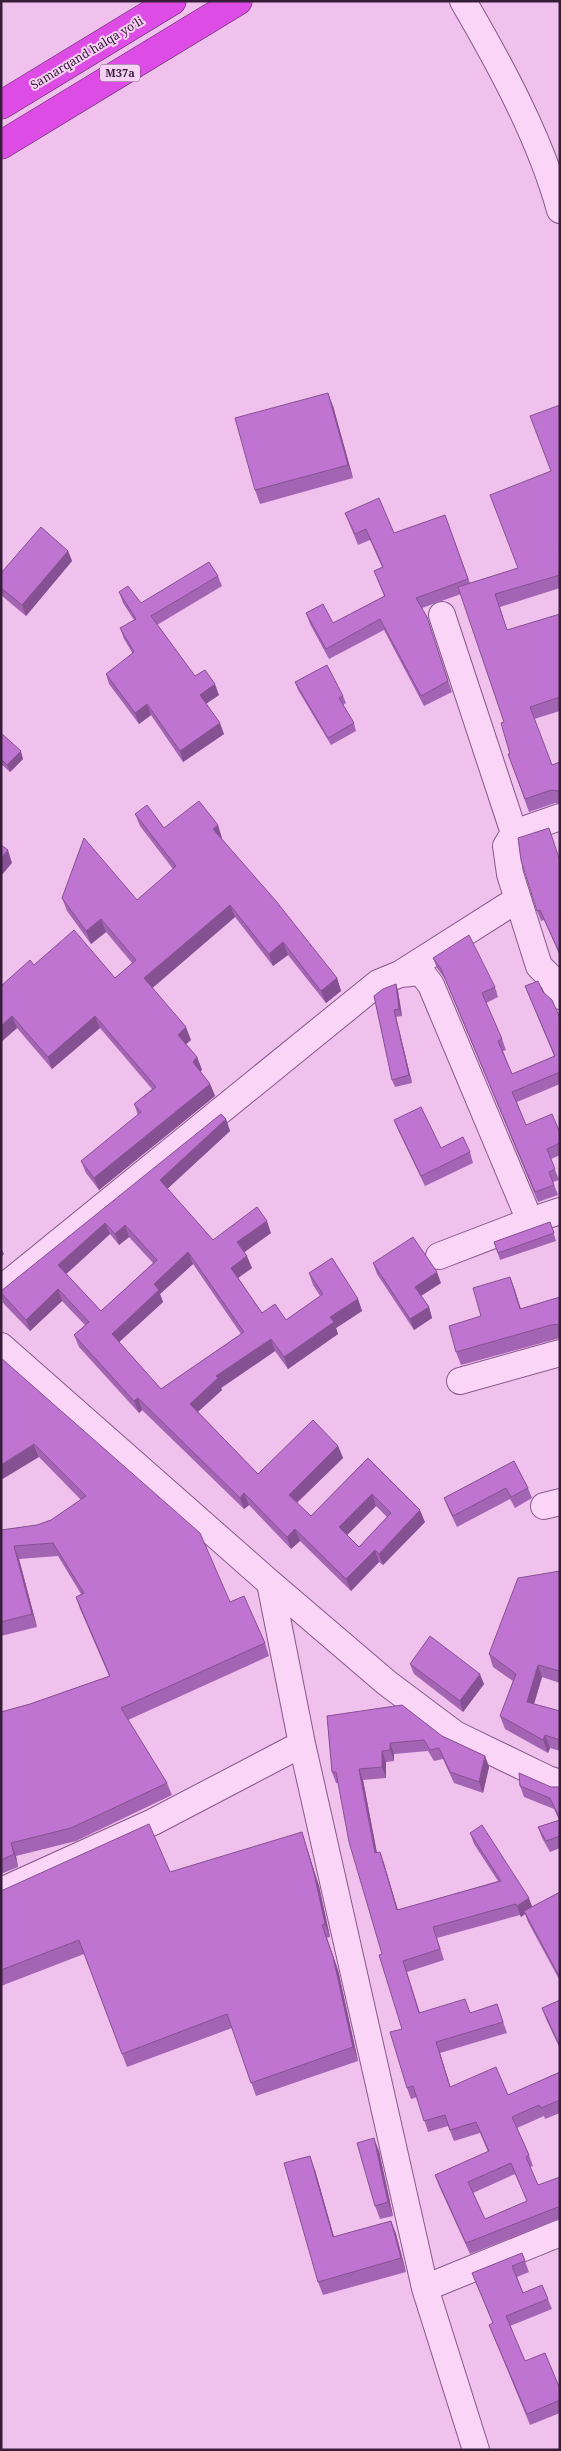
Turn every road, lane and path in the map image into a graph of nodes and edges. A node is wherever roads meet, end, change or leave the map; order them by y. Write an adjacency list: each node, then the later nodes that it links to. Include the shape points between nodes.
1 (172, 1): 4 (highway, Samarqand halqa yoʻli / M37a)
2 (238, 1): 5 (highway, M37a)
3 (463, 1): 6 (street, via 494,53)
4 (1, 105)
5 (1, 145)
6 (555, 180): 7 (street)
7 (560, 210)
8 (442, 615): 10 (street)
9 (560, 817): 10 (street)
10 (514, 833): 11 (street, via 506,846)
11 (518, 899): 12 (street); 13 (street, via 539,966 553,980)
12 (400, 974): 15 (street, via 421,972 431,985); 17 (street, via 378,983)
13 (560, 996)
14 (560, 1211): 15 (street)
15 (530, 1221): 16 (street)
16 (438, 1256)
17 (1, 1289)
18 (1, 1346): 21 (street)
19 (560, 1353): 20 (street)
20 (460, 1381)
21 (270, 1583): 22 (street); 23 (street, via 387,1683 455,1734)
22 (302, 1744): 24 (street, via 153,1822); 26 (street)
23 (560, 1783)
24 (1, 1891)
25 (560, 2233): 26 (street)
26 (426, 2288): 27 (street)
27 (476, 2450)

